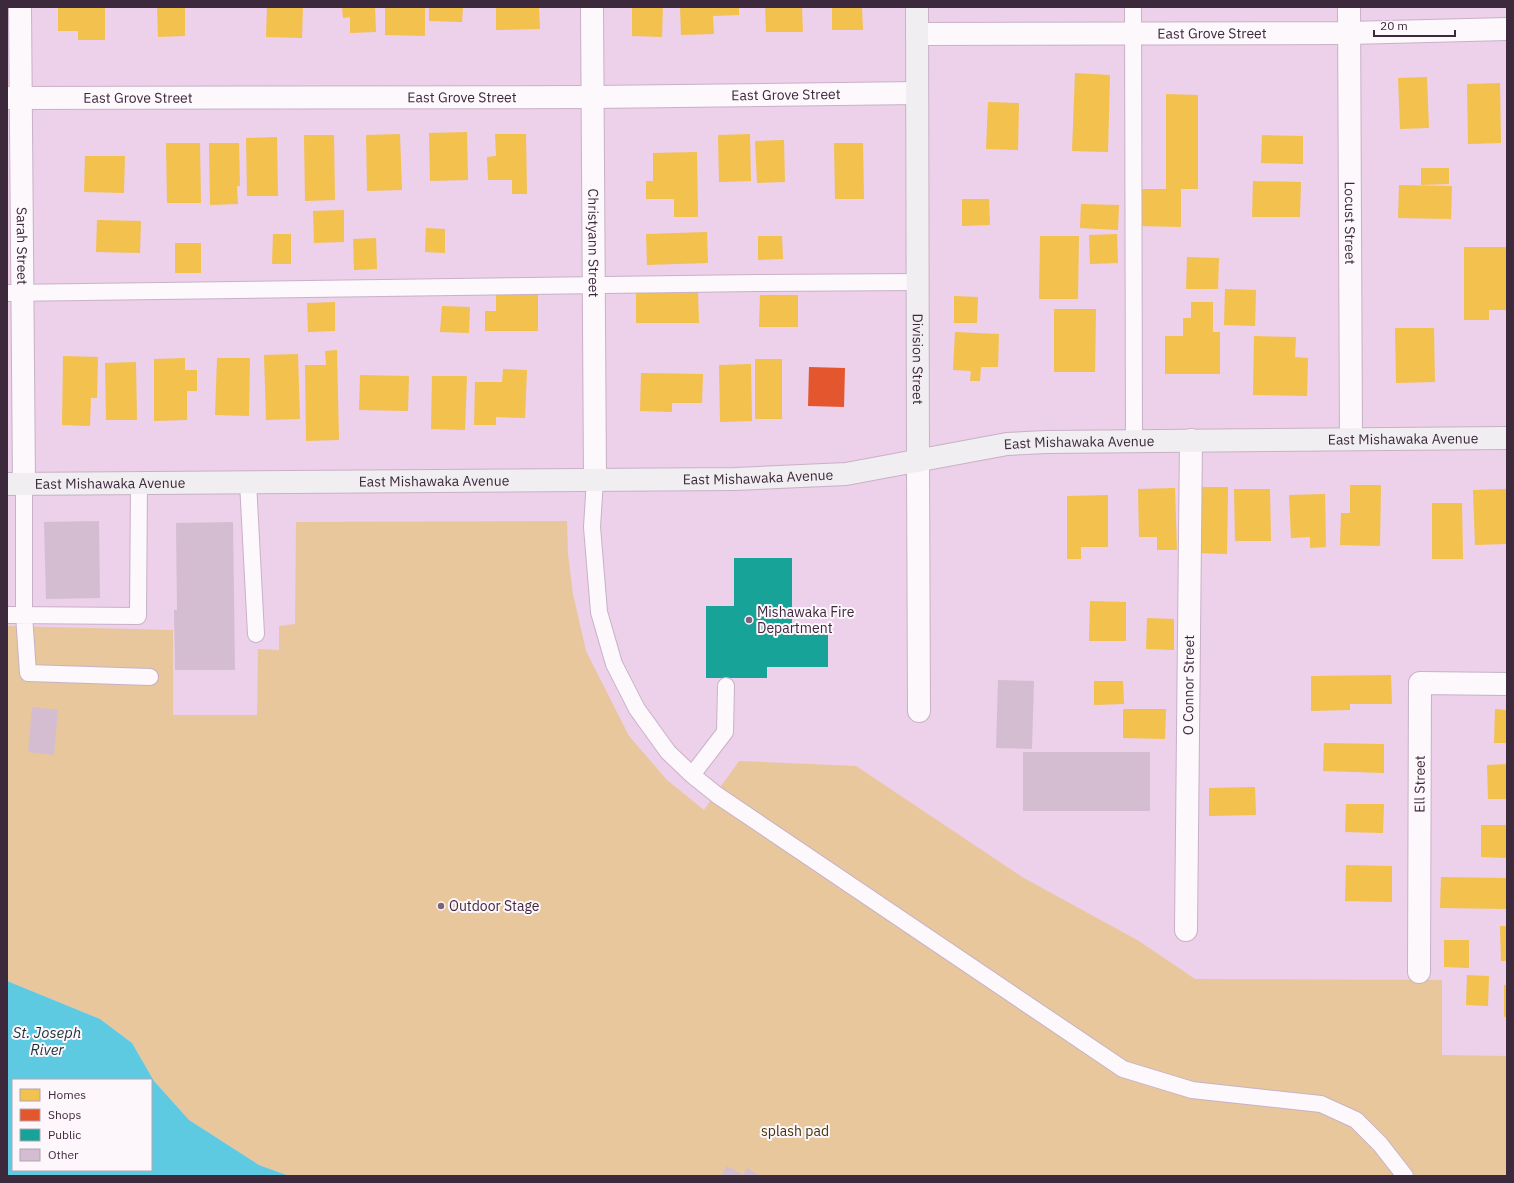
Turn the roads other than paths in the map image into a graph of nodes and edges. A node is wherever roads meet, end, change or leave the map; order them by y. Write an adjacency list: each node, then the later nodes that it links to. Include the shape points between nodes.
1 (20, 7): 12 (street, Sarah Street)
2 (592, 7): 11 (street, Christyann Street)
3 (917, 7): 9 (street, Division Street)
4 (1133, 7): 7 (lane)
5 (1349, 7): 8 (street, Locust Street)
6 (1507, 29): 8 (street, East Grove Street)
7 (1134, 33): 8 (street, East Grove Street); 9 (street, East Grove Street); 19 (lane)
8 (1349, 33): 17 (street, Locust Street)
9 (917, 34): 10 (street, Division Street)
10 (917, 93): 11 (street, East Grove Street); 13 (street, Division Street)
11 (593, 97): 12 (street, East Grove Street); 14 (street, Christyann Street)
12 (14, 98): 15 (street, Sarah Street)
13 (918, 282): 14 (lane); 20 (street, Division Street)
14 (594, 285): 15 (lane); 21 (street, Christyann Street)
15 (14, 293): 24 (street, Sarah Street)
16 (1507, 438): 17 (street, East Mishawaka Avenue)
17 (1351, 439): 18 (street, East Mishawaka Avenue)
18 (1191, 440): 19 (street, East Mishawaka Avenue); 33 (street, O Connor Street)
19 (1134, 441): 20 (street, East Mishawaka Avenue, via 1007,444)
20 (918, 461): 21 (street, East Mishawaka Avenue, via 819,476); 31 (street, Division Street)
21 (595, 480): 22 (street, East Mishawaka Avenue); 32 (lane, via 592,527 599,612 614,664 637,710 668,752)
22 (248, 482): 23 (street, East Mishawaka Avenue); 27 (lane)
23 (139, 483): 24 (street, East Mishawaka Avenue); 26 (lane, via 138,616)
24 (15, 484): 26 (lane)
25 (7, 615): 26 (lane)
26 (24, 615): 28 (lane, via 28,673)
27 (256, 634)
28 (150, 676)
29 (1507, 684): 34 (street, Ell Street, via 1420,683)
30 (726, 686): 32 (lane, via 725,732)
31 (919, 711)
32 (692, 775): 35 (lane, via 717,795 897,918 1123,1069 1192,1090 1321,1104 1356,1120 1380,1144)
33 (1186, 930)
34 (1419, 972)
35 (1405, 1176)

